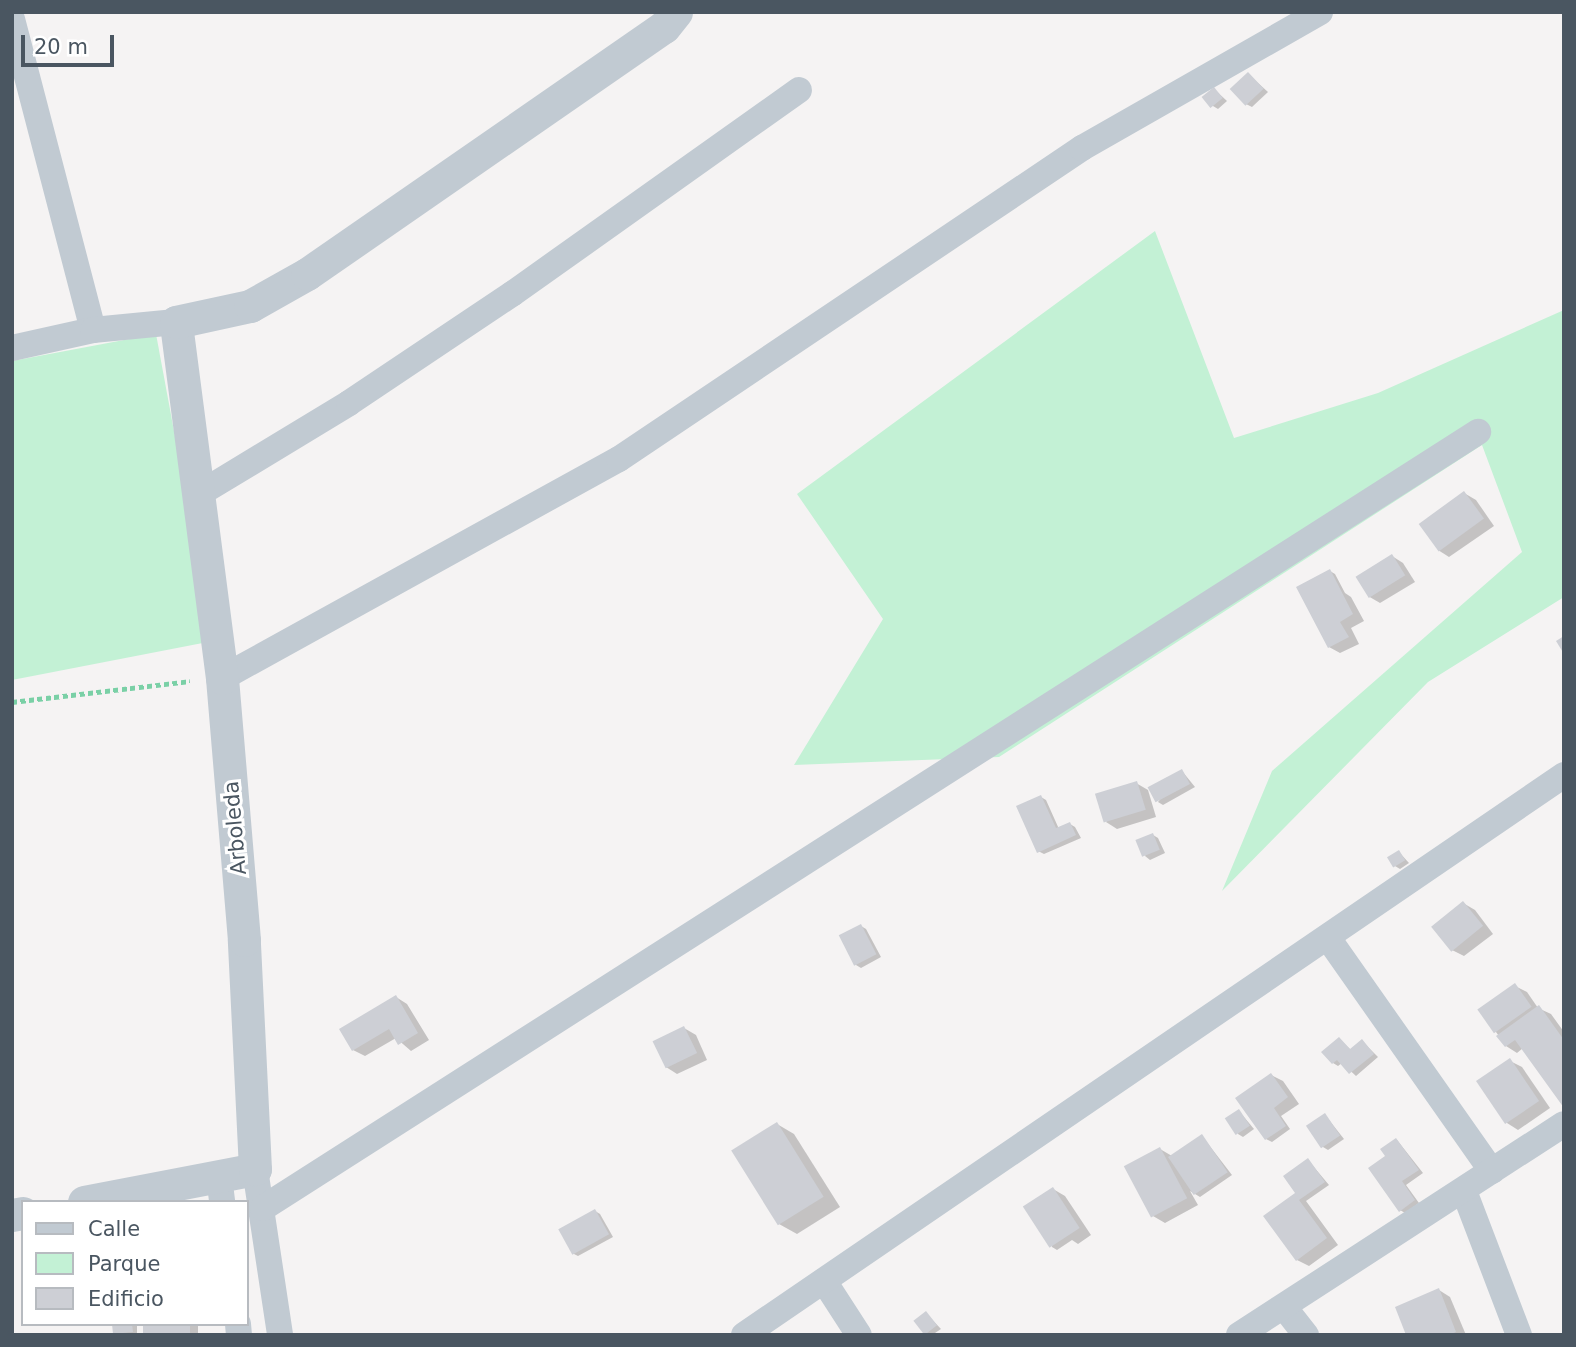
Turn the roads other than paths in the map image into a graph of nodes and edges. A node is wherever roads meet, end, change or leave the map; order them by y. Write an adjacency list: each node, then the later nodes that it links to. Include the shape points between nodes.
1 (676, 12): 5 (street, via 664,27 307,274 250,306)
2 (1321, 12): 10 (street, via 1082,148 619,459)
3 (12, 19): 6 (street)
4 (799, 90): 9 (street, via 512,294 349,403)
5 (176, 321): 6 (street); 9 (street, Arboleda)
6 (93, 330): 7 (street)
7 (12, 348)
8 (1478, 432): 19 (street)
9 (199, 494): 10 (street, Arboleda)
10 (222, 678): 14 (street, Arboleda, via 244,940)
11 (1564, 775): 12 (street)
12 (1328, 938): 15 (street); 20 (street)
13 (1564, 1124): 15 (street)
14 (256, 1169): 16 (street); 19 (street, Arboleda)
15 (1492, 1171): 17 (street)
16 (220, 1189): 18 (street)
17 (1464, 1191): 21 (street); 27 (street)
18 (105, 1200)
19 (263, 1208): 22 (street, Arboleda)
20 (824, 1281): 23 (street); 24 (street)
21 (1284, 1307): 25 (street); 26 (street)
22 (280, 1335)
23 (744, 1335)
24 (859, 1335)
25 (1239, 1335)
26 (1306, 1335)
27 (1519, 1335)

